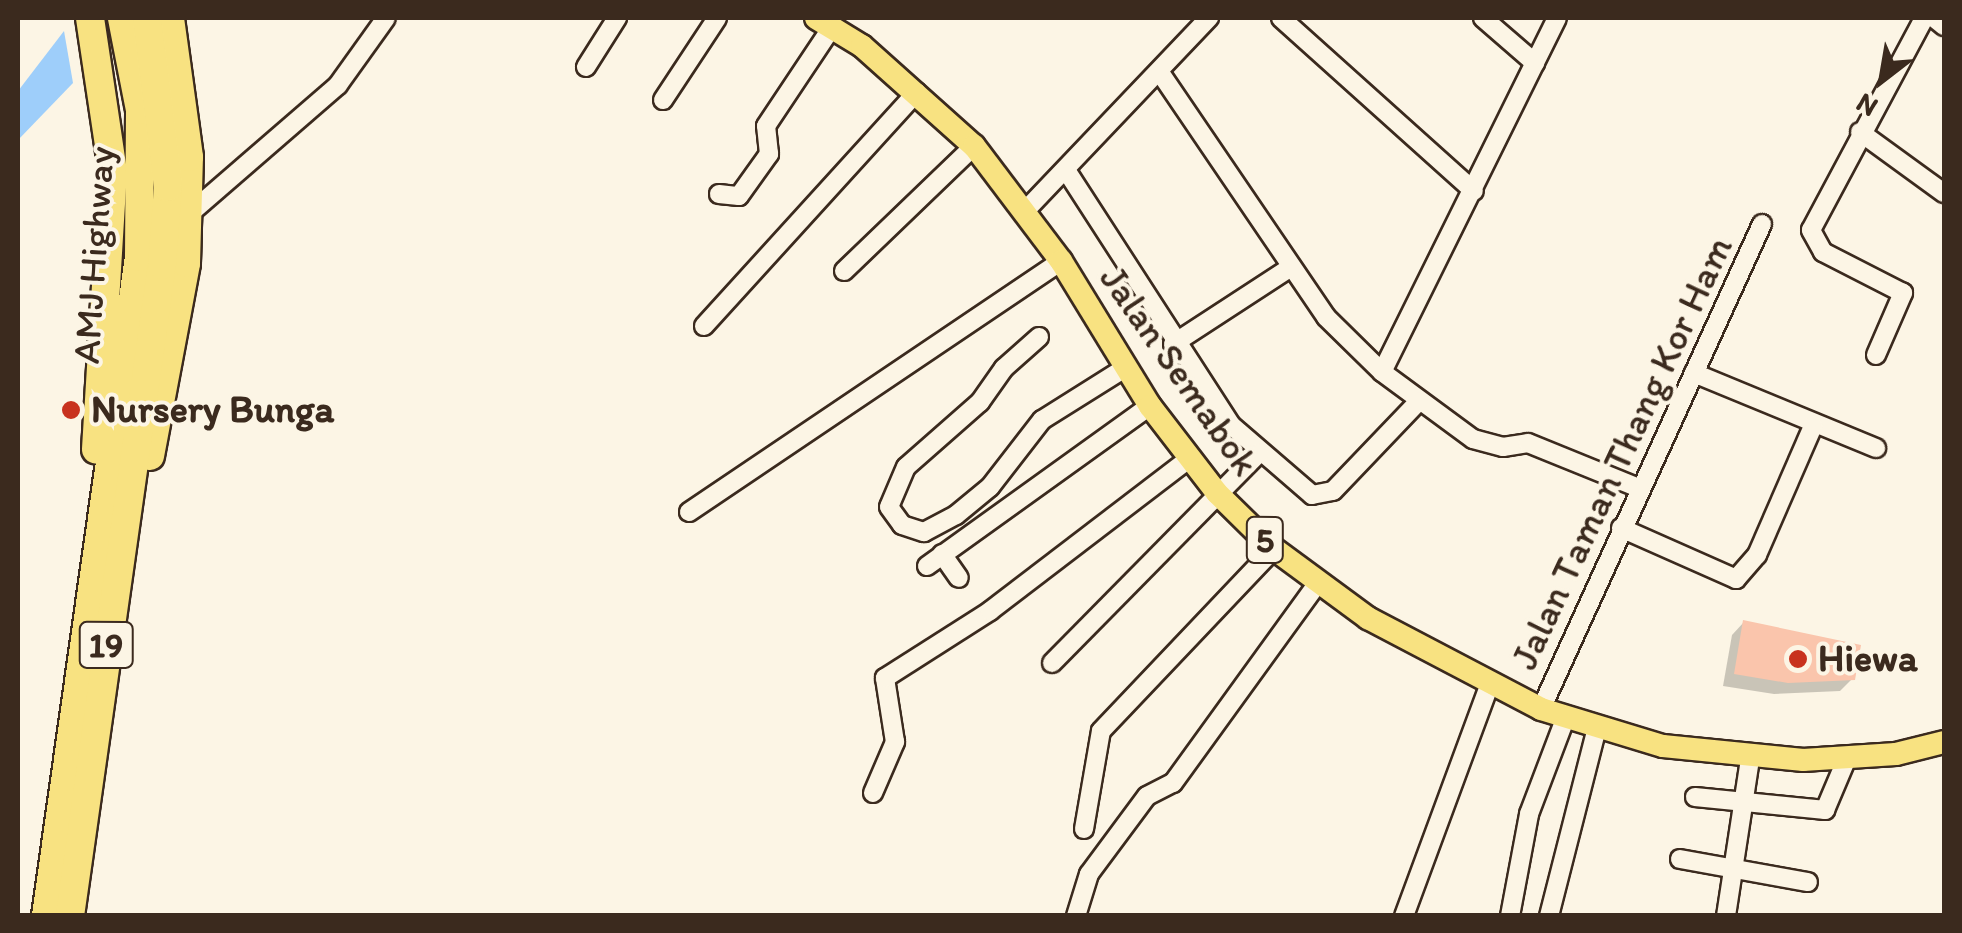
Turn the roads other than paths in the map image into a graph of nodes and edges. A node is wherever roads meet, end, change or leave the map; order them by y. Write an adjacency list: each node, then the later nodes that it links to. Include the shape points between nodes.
1 (90, 18): 54 (highway, via 113,170)
2 (122, 18): 40 (highway, AMJ Highway / 19, via 140,110 143,182)
3 (147, 18): 40 (highway, AMJ Highway / 19, via 168,186)
4 (170, 18): 28 (highway, via 185,100)
5 (386, 18): 28 (street, via 338,85)
6 (617, 18): 17 (street)
7 (718, 18): 20 (street)
8 (1210, 18): 18 (street)
9 (1281, 18): 24 (street)
10 (1483, 18): 16 (street)
11 (1556, 18): 16 (street)
12 (1924, 18): 21 (street)
13 (1934, 18): 15 (street)
14 (824, 22): 19 (main road, Jalan Semabok / 5); 26 (street, via 766,126 768,154 739,196)
15 (1944, 26)
16 (1535, 63): 24 (street)
17 (586, 67)
18 (1160, 74): 23 (street); 31 (street)
19 (917, 92): 22 (main road, Jalan Semabok / 5); 33 (street)
20 (663, 100)
21 (1860, 132): 25 (street); 36 (street, via 1812,230 1824,252 1903,293)
22 (974, 146): 27 (main road, Jalan Semabok / 5); 32 (street)
23 (1066, 170): 27 (street); 35 (street, Jalan Semabok)
24 (1474, 191): 38 (street)
25 (1944, 193)
26 (719, 194)
27 (1025, 211): 30 (main road, Jalan Semabok / 5)
28 (188, 215): 54 (highway, via 165,393)
29 (1762, 224): 39 (street, Jalan Taman Thang Kor Ham)
30 (1062, 261): 37 (main road, Jalan Semabok / 5); 49 (street)
31 (1291, 267): 35 (street); 38 (street, via 1326,317)
32 (844, 271)
33 (704, 326)
34 (1039, 337): 37 (street, via 996,376 980,402 906,467 889,507 902,525 924,532 956,515 990,488 1042,420)
35 (1174, 344): 45 (street, Jalan Semabok)
36 (1876, 356)
37 (1126, 368): 42 (main road, Jalan Semabok / 5)
38 (1382, 372): 41 (street)
39 (1694, 372): 43 (street); 47 (street, Jalan Taman Thang Kor Ham)
40 (134, 373): 54 (highway, AMJ Highway / 19)
41 (1420, 401): 45 (street, Jalan Semabok, via 1333,490 1312,496); 47 (street, via 1473,439 1504,447 1528,443)
42 (1150, 406): 46 (main road, Jalan Semabok / 5); 52 (street, via 934,560)
43 (1813, 426): 44 (street); 50 (street, via 1757,555 1736,580)
44 (1876, 448)
45 (1259, 453): 48 (street)
46 (1189, 460): 48 (main road, Jalan Semabok / 5); 63 (street, via 990,611 884,678 895,742)
47 (1639, 488): 50 (street, Jalan Taman Thang Kor Ham)
48 (1217, 493): 51 (main road, Jalan Semabok / 5); 55 (street)
49 (689, 512)
50 (1621, 528): 57 (street, Jalan Taman Thang Kor Ham)
51 (1274, 549): 53 (main road, Jalan Semabok / 5); 66 (street, via 1101,732)
52 (959, 578)
53 (1318, 583): 56 (main road, Jalan Semabok / 5); 72 (street, via 1173,783 1146,796 1089,874)
54 (95, 648): 70 (highway, AMJ Highway / 19); 71 (highway, AMJ Highway / 19)
55 (1052, 662)
56 (1490, 686): 57 (main road, Jalan Semabok / 5); 73 (street)
57 (1541, 709): 58 (main road, Jalan Semabok / 5)
58 (1565, 719): 59 (main road, Jalan Semabok / 5); 74 (street, via 1530,814)
59 (1596, 731): 62 (main road, Jalan Semabok / 5); 75 (street)
60 (1944, 742): 61 (main road, Jalan Semabok / 5)
61 (1847, 758): 62 (main road, Jalan Semabok / 5); 65 (street, via 1824,810)
62 (1750, 760): 65 (street)
63 (872, 793)
64 (1695, 797): 65 (street)
65 (1745, 804): 68 (street)
66 (1084, 829)
67 (1680, 860): 68 (street)
68 (1738, 867): 69 (street); 76 (street)
69 (1808, 882)
70 (46, 916)
71 (70, 916)
72 (1076, 916)
73 (1404, 916)
74 (1510, 916)
75 (1549, 916)
76 (1726, 916)

